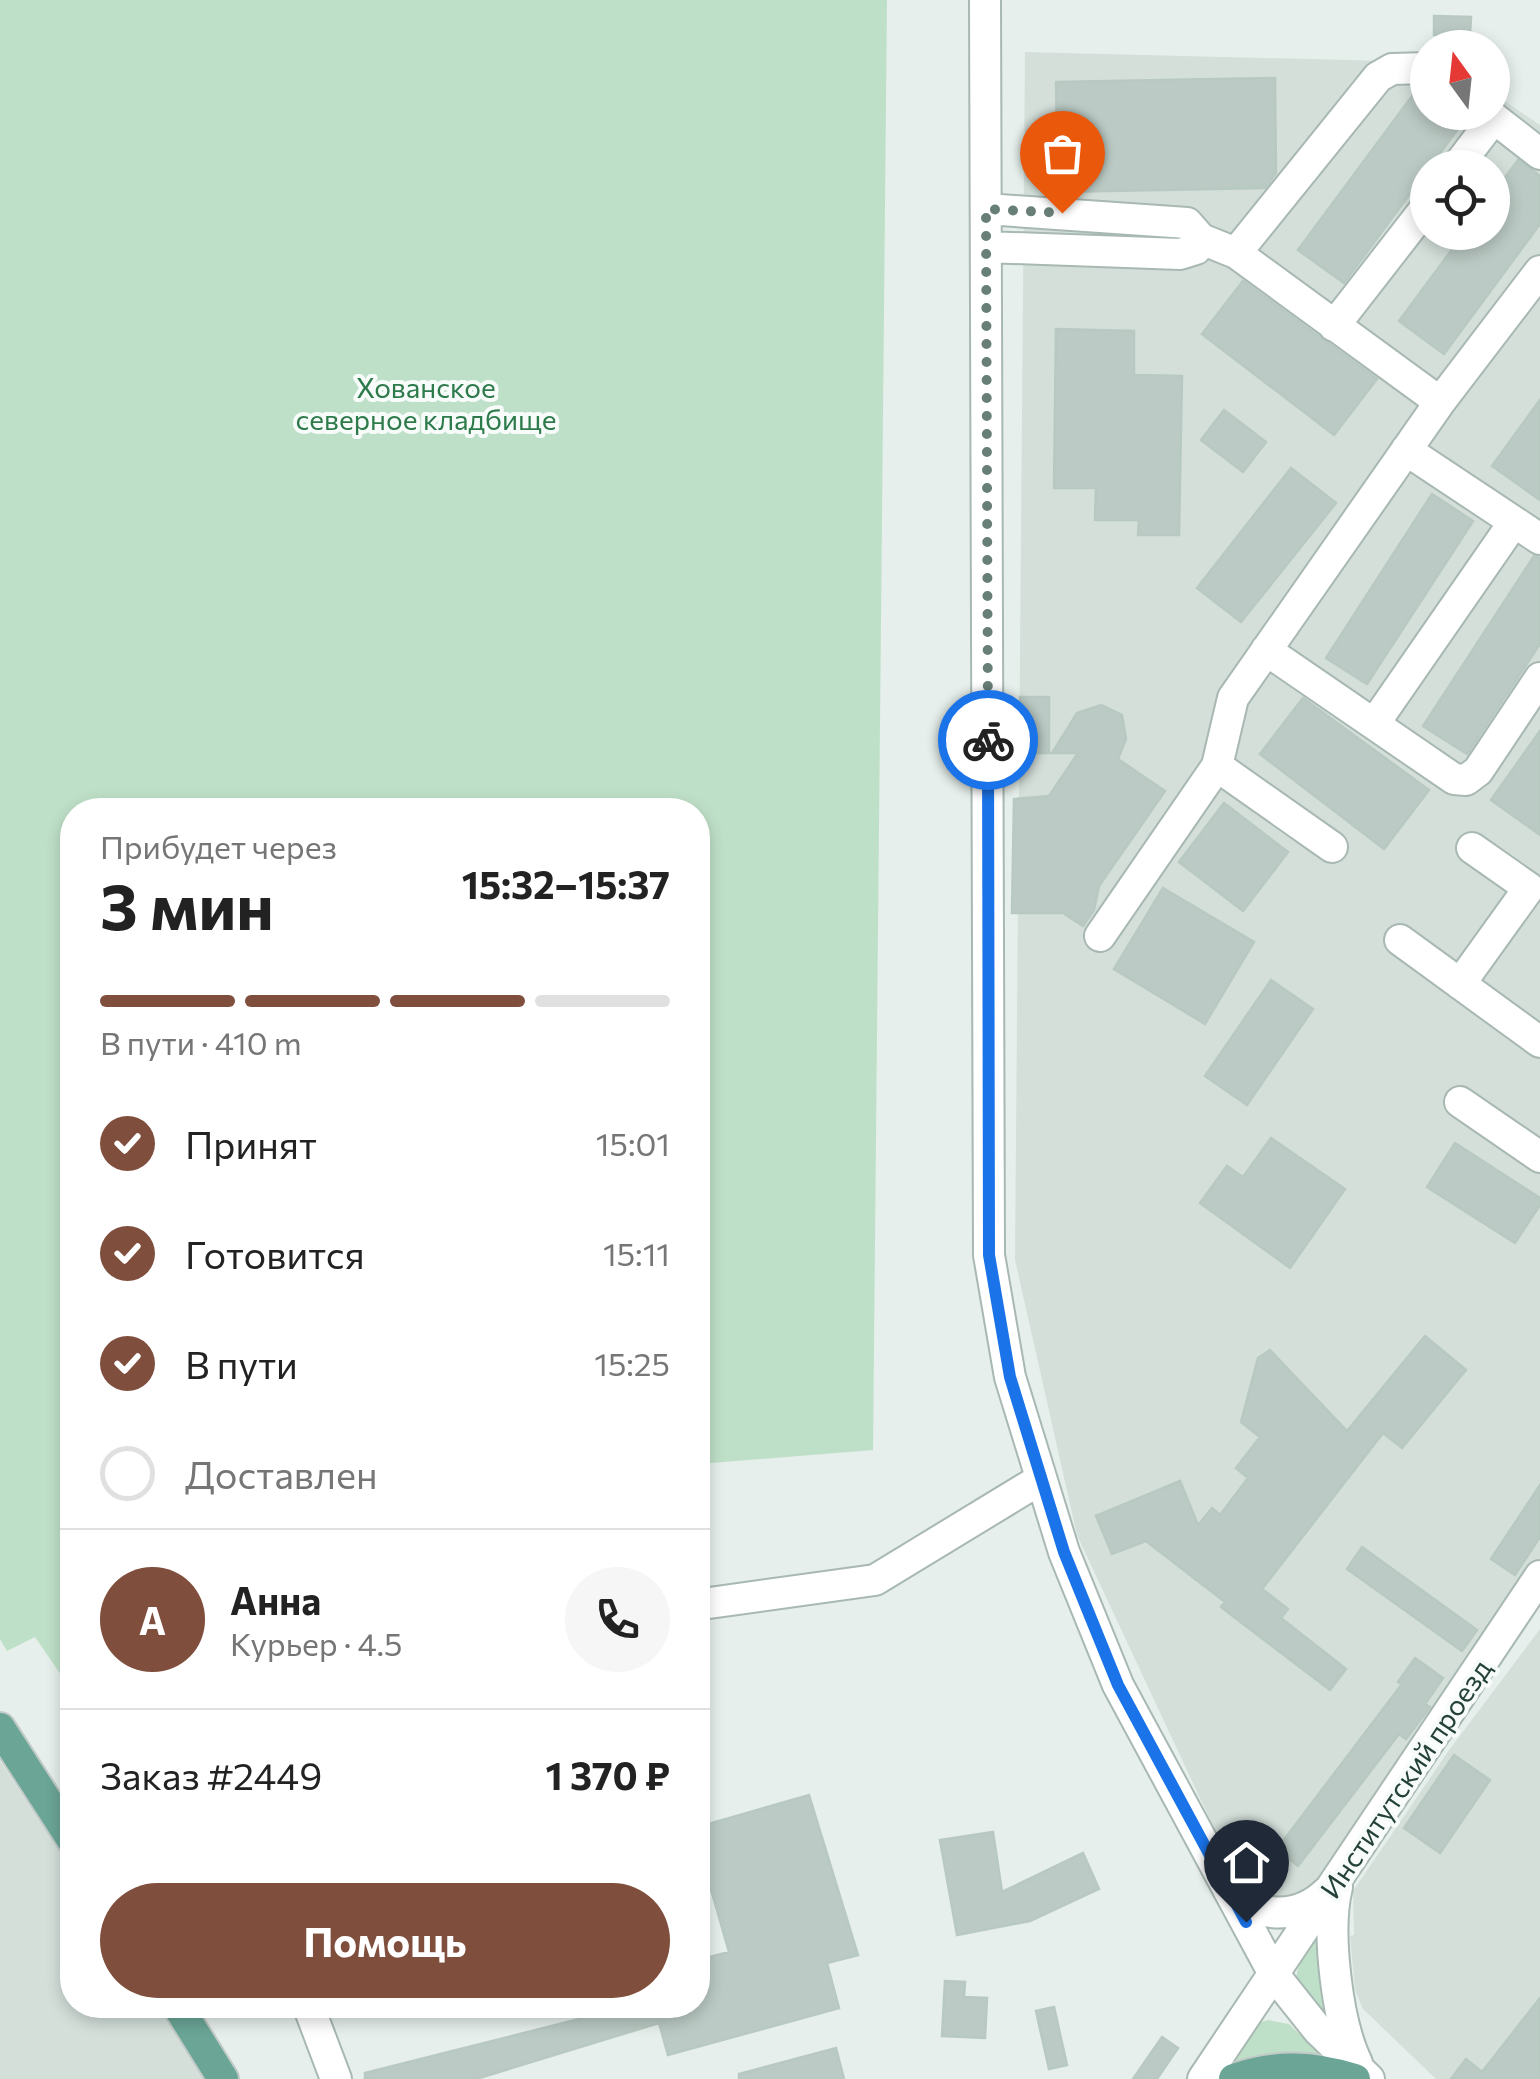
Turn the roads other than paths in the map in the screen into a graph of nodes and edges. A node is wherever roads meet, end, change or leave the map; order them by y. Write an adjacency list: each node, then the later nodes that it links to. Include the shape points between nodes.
1 (985, 0): 5 (street)
2 (1410, 68): 9 (street, via 1378,76)
3 (1508, 130): 4 (street)
4 (1540, 154)
5 (986, 209): 7 (street, via 1180,221); 8 (street)
6 (1410, 227): 11 (street)
7 (1200, 239): 8 (street, via 1188,254); 9 (street)
8 (986, 247): 29 (street, via 989,1255 1010,1377)
9 (1236, 253): 11 (street)
10 (1540, 271): 12 (street)
11 (1334, 326): 12 (street)
12 (1440, 402): 13 (street)
13 (1406, 450): 14 (street); 16 (street)
14 (1514, 522): 15 (street); 18 (street)
15 (1540, 539)
16 (1266, 650): 18 (street); 19 (street, via 1233,698)
17 (1540, 678): 18 (street, via 1466,780 1454,779)
18 (1374, 724)
19 (1216, 766): 20 (street); 23 (street)
20 (1332, 847)
21 (1472, 848): 22 (street)
22 (1534, 892): 25 (street)
23 (1100, 936)
24 (1400, 940): 25 (street)
25 (1460, 984): 26 (street)
26 (1540, 1042)
27 (1460, 1102): 28 (street)
28 (1540, 1156)
29 (1042, 1479): 31 (street, via 875,1580); 35 (street, via 1118,1685)
30 (1540, 1576): 34 (street, Институтский проезд)
31 (710, 1603)
32 (0, 1728): 33 (main road)
33 (60, 1818)
34 (1340, 1880): 35 (street, via 1298,1911 1270,1914); 36 (street, Институтский проезд); 39 (street, via 1334,1936 1345,2031)
35 (1231, 1894): 36 (street)
36 (1274, 1976): 39 (street); 42 (street, Институтский проезд)
37 (185, 2018): 40 (main road)
38 (313, 2018): 41 (street)
39 (1363, 2077): 43 (main road, via 1303,2067)
40 (223, 2079)
41 (336, 2079)
42 (1203, 2079)
43 (1234, 2079)

